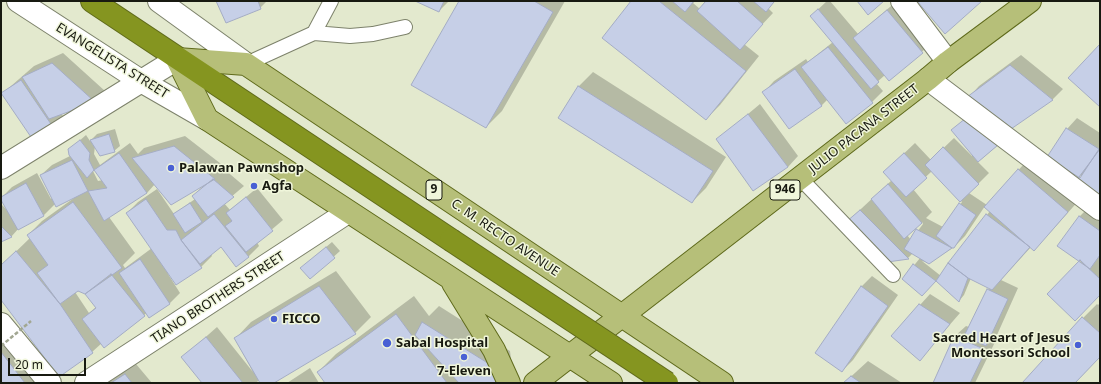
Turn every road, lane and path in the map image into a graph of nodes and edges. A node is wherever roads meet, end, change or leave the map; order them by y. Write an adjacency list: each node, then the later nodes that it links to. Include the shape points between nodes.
1 (18, 1): 13 (street, EVANGELISTA STREET)
2 (92, 1): 9 (highway, C. M. RECTO AVENUE / 9)
3 (159, 1): 11 (street)
4 (331, 1): 8 (lane)
5 (902, 1): 10 (street)
6 (1030, 1): 10 (main road, JULIO PACANA STREET / 946)
7 (405, 27): 8 (lane, via 350,36)
8 (314, 33): 11 (lane)
9 (177, 58): 11 (main road, C. M. RECTO AVENUE / 9); 13 (street); 14 (main road, C. M. RECTO AVENUE / 9); 31 (highway, C. M. RECTO AVENUE / 9, bridge)
10 (948, 62): 12 (main road, JULIO PACANA STREET / 946)
11 (246, 64): 21 (main road, C. M. RECTO AVENUE / 9)
12 (928, 79): 16 (main road, JULIO PACANA STREET / 946); 17 (street)
13 (141, 81): 14 (street, EVANGELISTA STREET); 15 (street)
14 (207, 119): 18 (main road)
15 (1, 168)
16 (800, 178): 19 (lane); 21 (main road, JULIO PACANA STREET / 946)
17 (1100, 209)
18 (348, 212): 20 (main road); 27 (street, TIANO BROTHERS STREET)
19 (893, 275)
20 (451, 278): 25 (main road); 28 (main road, via 494,350)
21 (622, 316): 25 (main road, JULIO PACANA STREET); 32 (main road, C. M. RECTO AVENUE / 9)
22 (31, 321): 24 (path, bridge)
23 (1, 324): 26 (street)
24 (1, 346)
25 (570, 356): 29 (main road, JULIO PACANA STREET); 30 (main road)
26 (50, 383)
27 (86, 383)
28 (509, 383)
29 (535, 383)
30 (611, 383)
31 (667, 383)
32 (722, 383)

